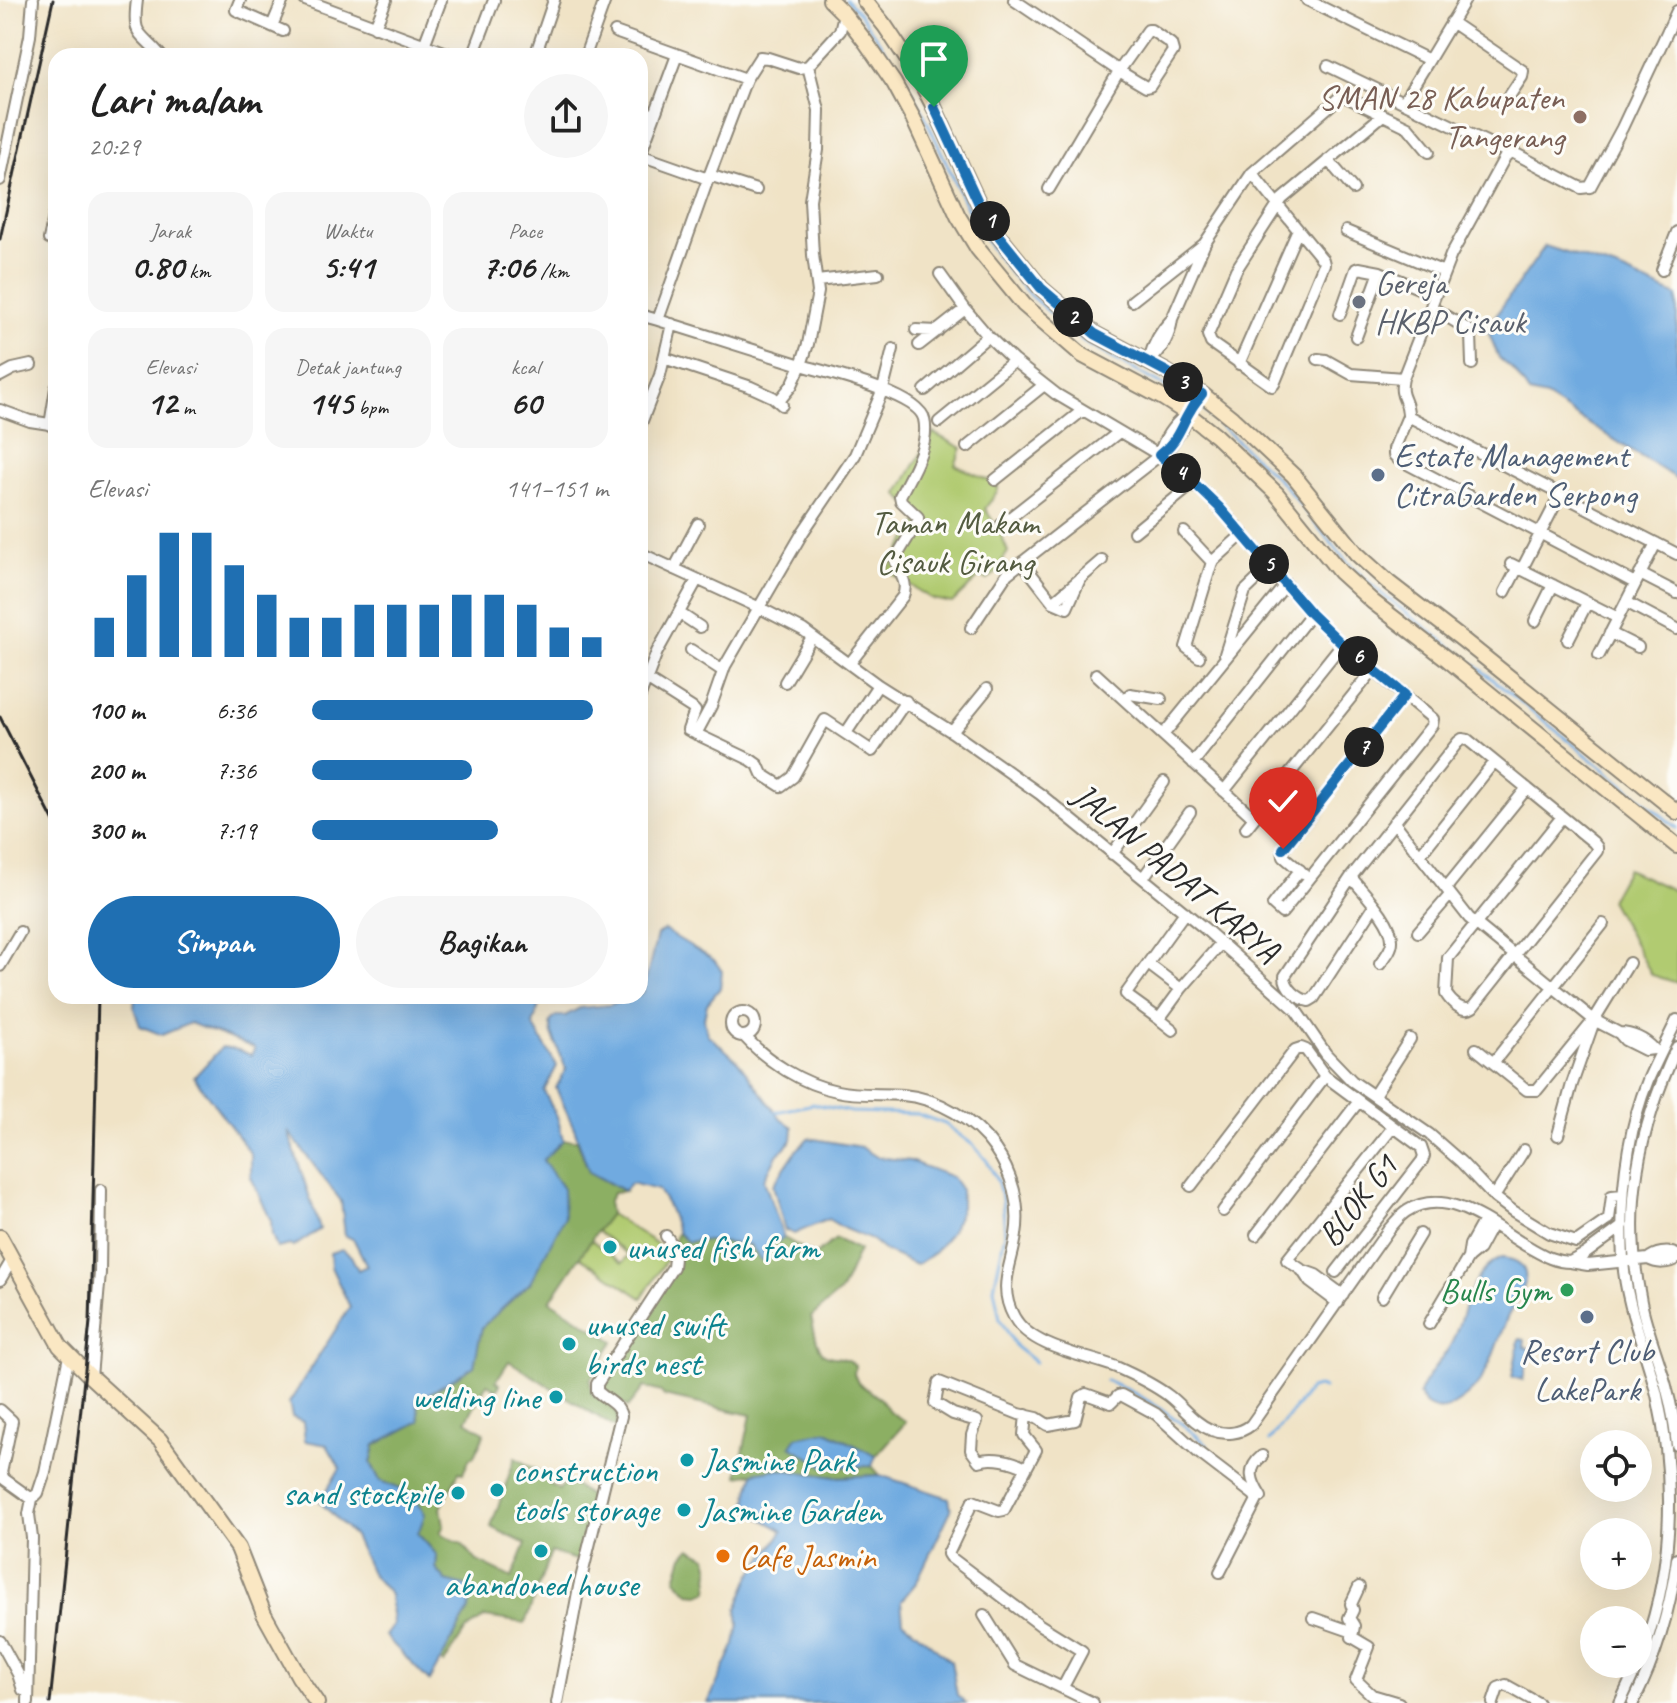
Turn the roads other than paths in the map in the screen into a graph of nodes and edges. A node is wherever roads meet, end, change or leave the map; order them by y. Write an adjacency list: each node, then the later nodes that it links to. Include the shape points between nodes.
1 (33, 0): 49 (street)
2 (137, 0): 25 (street, via 136,29)
3 (240, 0): 20 (street, via 236,10)
4 (283, 0): 20 (street)
5 (305, 0): 16 (street)
6 (386, 0): 21 (street)
7 (441, 0): 24 (street)
8 (494, 0): 28 (street)
9 (554, 0): 29 (street)
10 (605, 0): 30 (street)
11 (830, 0): 18 (street)
12 (1014, 0): 35 (street)
13 (1307, 0): 32 (street)
14 (1465, 0): 19 (street)
15 (866, 1): 45 (street, via 915,71)
16 (331, 5): 21 (street)
17 (1677, 11): 42 (street, via 1593,185 1581,188)
18 (844, 14): 33 (street, via 840,31); 48 (street, via 894,83)
19 (1451, 22): 32 (street); 37 (street, via 1523,71)
20 (272, 26): 22 (street)
21 (375, 27): 24 (street)
22 (283, 31)
23 (615, 32): 31 (street)
24 (425, 45): 26 (street); 27 (street)
25 (153, 48)
26 (424, 48)
27 (433, 48)
28 (476, 48)
29 (538, 48)
30 (588, 48)
31 (677, 55): 36 (street); 40 (street)
32 (1429, 60): 38 (street)
33 (808, 66): 36 (street, via 760,57); 63 (street, via 819,110 810,200)
34 (1328, 66): 38 (street)
35 (1119, 71): 35 (street, via 1150,86 1173,47 1149,29); 50 (street)
36 (746, 79): 47 (street)
37 (1510, 95)
38 (1404, 101): 42 (street)
39 (1383, 115): 41 (street, via 1408,127); 44 (street); 46 (street, via 1340,97)
40 (648, 133)
41 (1429, 152)
42 (1509, 153): 60 (street)
43 (648, 158): 47 (street)
44 (1328, 160): 51 (street); 53 (street)
45 (963, 169): 48 (street); 81 (street, via 998,235 1041,288 1095,334)
46 (1252, 173): 53 (street); 57 (street)
47 (708, 177): 52 (street); 70 (street)
48 (941, 179): 95 (street, via 978,249 1024,305 1082,355)
49 (0, 180)
50 (1049, 189)
51 (1353, 189)
52 (756, 190)
53 (1278, 205): 54 (street); 82 (street, via 1236,270 1208,335)
54 (1298, 230): 82 (street); 82 (street, via 1323,260 1323,268 1274,384 1269,386)
55 (1346, 231): 60 (street)
56 (1677, 232): 58 (street)
57 (1205, 243): 65 (street); 81 (street)
58 (1662, 270)
59 (1380, 272): 64 (street); 68 (street, via 1356,269); 75 (street)
60 (1444, 272): 64 (street)
61 (878, 274): 63 (street)
62 (940, 274): 67 (street)
63 (817, 281): 85 (street)
64 (1435, 295): 66 (street)
65 (1132, 301)
66 (1431, 307): 83 (street, via 1469,330); 87 (street)
67 (965, 309): 73 (street); 74 (street)
68 (1340, 314)
69 (648, 317): 70 (street)
70 (658, 320): 71 (street)
71 (672, 324): 78 (street); 85 (street)
72 (916, 330): 73 (street)
73 (938, 331): 76 (street)
74 (988, 336): 80 (street); 90 (street)
75 (1356, 337)
76 (919, 345)
77 (893, 349): 89 (street)
78 (664, 358): 85 (street, via 751,387 781,403); 92 (street)
79 (1318, 359): 87 (street, via 1351,374)
80 (1014, 361): 88 (street); 97 (street)
81 (1149, 362): 91 (street)
82 (1239, 364)
83 (1472, 364)
84 (31, 365): 86 (street)
85 (801, 365): 89 (street)
86 (0, 376)
87 (1403, 378): 96 (street)
88 (1044, 385): 94 (street); 100 (street)
89 (883, 389): 128 (street, via 850,466 803,532); 147 (street, via 917,407 924,418 918,459 900,496 918,521 895,559 906,583 903,596)
90 (925, 390)
91 (1202, 394): 95 (street); 138 (street, via 1294,476 1357,554)
92 (648, 405)
93 (0, 410): 98 (street)
94 (1082, 411): 99 (street); 102 (street)
95 (1188, 414): 101 (street, via 1175,423); 145 (street, via 1276,493 1340,572)
96 (1408, 416): 104 (street); 110 (street, via 1394,449 1398,459)
97 (939, 422)
98 (48, 424)
99 (1119, 432): 101 (street); 106 (street)
100 (967, 447)
101 (1159, 455): 103 (street); 115 (street)
102 (995, 480)
103 (1194, 483): 107 (street); 109 (street)
104 (1560, 495): 110 (street); 111 (street)
105 (698, 524): 119 (street)
106 (1002, 524)
107 (1134, 532)
108 (1184, 532): 116 (street)
109 (1243, 534): 116 (street); 117 (street)
110 (1540, 535): 118 (street); 120 (street)
111 (1656, 543): 112 (street); 120 (street)
112 (1677, 554)
113 (648, 557): 119 (street, JALAN PADAT KARYA)
114 (1102, 560): 115 (street, via 1053,602)
115 (1022, 562): 134 (street, via 1007,574)
116 (1212, 562): 144 (street, via 1186,647)
117 (1271, 566): 122 (street); 146 (street, via 1245,591)
118 (1517, 567): 123 (street); 124 (street)
119 (674, 569): 121 (street, JALAN PADAT KARYA)
120 (1638, 579): 125 (street); 126 (street)
121 (697, 580): 128 (street, JALAN PADAT KARYA); 129 (street)
122 (1286, 584): 130 (street); 146 (street)
123 (1553, 585): 127 (street); 132 (street)
124 (1505, 592)
125 (1677, 593)
126 (1626, 602): 131 (street); 135 (street)
127 (1587, 603): 131 (street); 139 (street)
128 (760, 608): 137 (street, JALAN PADAT KARYA); 150 (street)
129 (679, 613): 133 (street); 148 (street)
130 (1311, 614): 140 (street); 165 (street)
131 (1618, 618): 136 (street)
132 (1535, 621)
133 (700, 627)
134 (971, 628)
135 (1677, 629)
136 (1610, 633): 141 (street); 143 (street)
137 (812, 637): 147 (street, JALAN PADAT KARYA); 153 (street)
138 (1463, 640): 145 (street); 170 (street)
139 (1568, 640)
140 (1342, 644): 149 (street); 168 (street)
141 (1638, 647)
142 (691, 650): 150 (street)
143 (1599, 655)
144 (1199, 657)
145 (1447, 659): 173 (street)
146 (1223, 661): 163 (street)
147 (850, 663): 154 (street, JALAN PADAT KARYA)
148 (648, 668)
149 (1374, 669): 156 (street); 168 (street, via 1250,823)
150 (723, 671): 162 (street)
151 (1096, 674): 158 (street)
152 (648, 680): 162 (street, via 695,711 688,730)
153 (785, 682)
154 (878, 685): 159 (street, JALAN PADAT KARYA); 161 (street)
155 (987, 689): 160 (street)
156 (1405, 695): 156 (street, via 1283,849 1284,857 1305,874 1432,725 1431,715)
157 (1161, 699): 158 (street, via 1130,694)
158 (1125, 700): 163 (street)
159 (906, 701): 160 (street, JALAN PADAT KARYA); 161 (street, via 872,751)
160 (952, 732): 174 (street, JALAN PADAT KARYA, via 1051,802)
161 (846, 733): 162 (street, via 825,720 793,777 781,786 751,760)
162 (696, 734)
163 (1163, 735): 165 (street)
164 (1494, 762): 167 (street); 172 (street, via 1462,739); 175 (street)
165 (1193, 763): 168 (street)
166 (1164, 782): 174 (street)
167 (1527, 788): 171 (street); 178 (street)
168 (1224, 791)
169 (1190, 812): 177 (street)
170 (1677, 812)
171 (1562, 817): 181 (street); 186 (street, via 1597,851)
172 (1394, 822): 175 (street); 176 (street)
173 (1677, 846)
174 (1112, 854): 177 (street, JALAN PADAT KARYA)
175 (1420, 855): 178 (street)
176 (1351, 877): 179 (street); 179 (street, via 1285,976 1286,985 1302,1000 1314,998)
177 (1143, 878): 180 (street, JALAN PADAT KARYA)
178 (1448, 892): 181 (street); 184 (street)
179 (1374, 906): 189 (street, via 1392,940)
180 (1185, 912): 185 (street, JALAN PADAT KARYA); 188 (street)
181 (1476, 924): 186 (street); 186 (street, via 1448,958 1446,994 1455,1004 1464,1010 1473,1007)
182 (1603, 924): 191 (street)
183 (20, 932): 190 (street)
184 (1418, 932)
185 (1221, 943): 192 (street); 204 (street, JALAN PADAT KARYA, via 1295,1009 1352,1081)
186 (1514, 955): 191 (street)
187 (1629, 963): 194 (street)
188 (1148, 964): 192 (street); 193 (street, via 1126,994)
189 (1380, 964)
190 (0, 966)
191 (1553, 987): 194 (street); 202 (street)
192 (1181, 989): 193 (street)
193 (1159, 1019): 196 (street)
194 (1594, 1020): 200 (street); 202 (street, via 1537,1090 1527,1090); 207 (street)
195 (1677, 1020): 200 (street)
196 (1173, 1030)
197 (744, 1036): 227 (street, via 807,1082 834,1091 930,1100 975,1127 1007,1168 1014,1190 1016,1236 1005,1282 1015,1319 1045,1343 1149,1383 1212,1430 1243,1431 1251,1425)
198 (1410, 1039): 204 (street)
199 (1476, 1049): 202 (street)
200 (1658, 1050): 201 (street); 211 (street, via 1635,1119)
201 (1675, 1052): 222 (street, via 1659,1085 1639,1158)
202 (1493, 1063)
203 (1325, 1076): 205 (street); 209 (street, via 1306,1050 1295,1050); 213 (street)
204 (1374, 1095): 212 (street, JALAN PADAT KARYA, via 1429,1134)
205 (1359, 1101): 206 (street); 217 (street)
206 (1393, 1127): 224 (street, BLOK G1, via 1421,1147 1424,1156); 227 (street, via 1287,1260 1316,1275)
207 (1558, 1135)
208 (1524, 1150): 212 (street)
209 (1191, 1186)
210 (101, 1190): 230 (street)
211 (1622, 1195): 212 (street, JALAN PADAT KARYA, via 1612,1196 1609,1219 1576,1242 1549,1233); 215 (street)
212 (1494, 1197)
213 (1223, 1211)
214 (1488, 1223): 223 (street, via 1550,1259); 227 (street, via 1445,1203 1404,1212); 228 (street, via 1479,1249 1468,1258)
215 (1623, 1226): 222 (street); 223 (street)
216 (1420, 1234): 226 (street)
217 (1256, 1235)
218 (666, 1236): 250 (street, via 675,1254 673,1267 597,1384 597,1391 621,1416)
219 (0, 1237): 221 (street)
220 (1677, 1257): 222 (street, via 1654,1254)
221 (12, 1260): 225 (street); 229 (street)
222 (1629, 1261): 223 (street); 231 (street, via 1630,1306)
223 (1570, 1262)
224 (1336, 1272)
225 (0, 1280)
226 (1382, 1297)
227 (1341, 1299)
228 (1429, 1324)
229 (69, 1356): 230 (street); 237 (street, via 45,1472)
230 (91, 1377): 252 (street, via 166,1447 238,1548 264,1614)
231 (1665, 1406): 234 (street); 242 (street, via 1670,1504)
232 (0, 1410): 237 (street, via 12,1421 1,1473)
233 (1026, 1415): 236 (street, via 1024,1435 1036,1450); 236 (street, via 939,1382 935,1403 977,1421 971,1450 979,1461 990,1457); 238 (street, via 1048,1425 1074,1420 1083,1395 1111,1403 1121,1395 1156,1414)
234 (1677, 1445)
235 (1262, 1456): 238 (street, via 1250,1474 1261,1498)
236 (1026, 1468): 249 (street, via 1004,1510 973,1501 948,1554 1082,1651)
237 (32, 1499): 251 (street)
238 (1257, 1500): 240 (street)
239 (1677, 1559): 242 (street)
240 (1220, 1572)
241 (1359, 1587): 245 (street, via 1349,1618)
242 (1663, 1608): 246 (street); 258 (street, via 1656,1651)
243 (984, 1615): 249 (street, via 1015,1665)
244 (1313, 1618): 245 (street)
245 (1353, 1632): 254 (street, via 1352,1637 1369,1647 1356,1680 1372,1695)
246 (1652, 1633)
247 (0, 1641): 251 (street)
248 (1632, 1678): 257 (street)
249 (1063, 1687): 253 (street)
250 (558, 1700)
251 (28, 1703)
252 (317, 1703)
253 (1093, 1703)
254 (1399, 1703)
255 (1493, 1703): 256 (street, via 1498,1688 1506,1685)
256 (1538, 1703)
257 (1620, 1703)
258 (1633, 1703)

